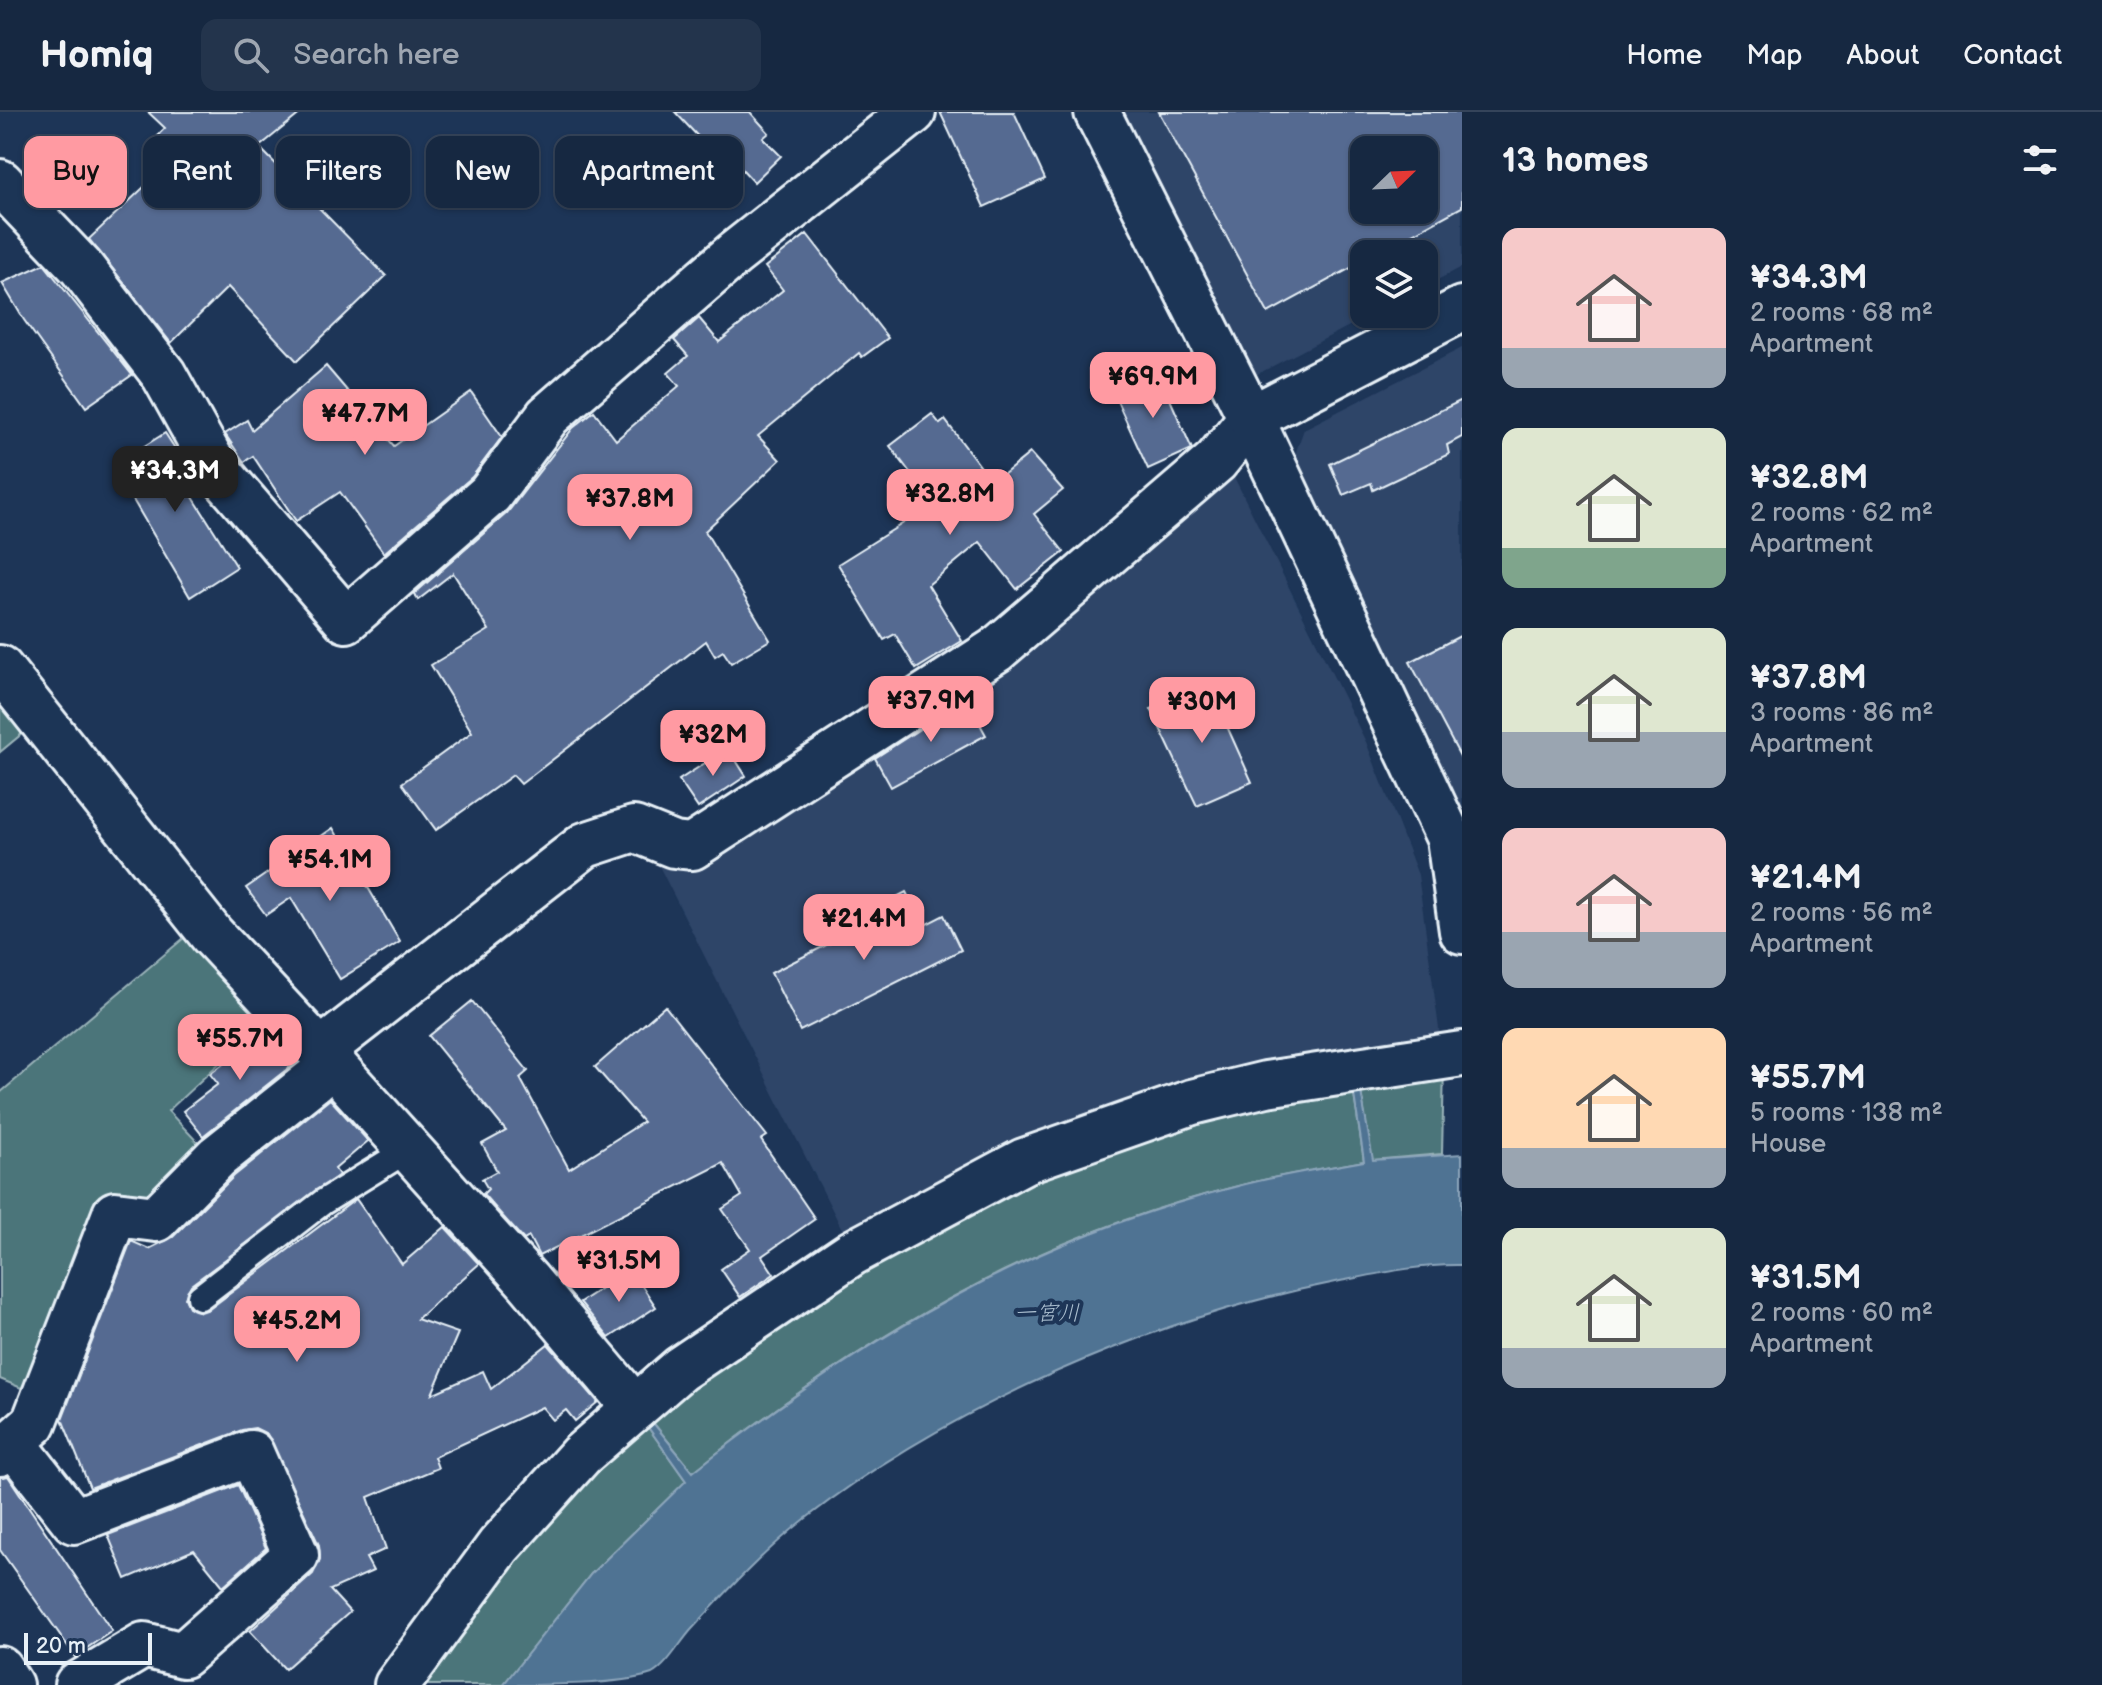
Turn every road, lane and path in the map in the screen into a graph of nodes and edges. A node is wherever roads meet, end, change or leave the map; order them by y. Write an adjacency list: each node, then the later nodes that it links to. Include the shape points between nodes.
1 (913, 112): 3 (street, via 734,254 548,416 490,494 346,620 215,467 164,375 81,267)
2 (1097, 112): 5 (street)
3 (0, 182)
4 (1462, 309): 5 (street)
5 (1251, 418): 7 (street, via 1449,838); 9 (street, via 1216,461 996,650 692,847 634,829 585,845 331,1043)
6 (0, 668): 9 (street, via 212,935)
7 (1462, 931)
8 (1462, 1054): 12 (street, via 1266,1084 1192,1102 1024,1161 838,1262 680,1369)
9 (333, 1065): 10 (street); 13 (street, via 217,1157 156,1219 115,1214 34,1423)
10 (409, 1149): 11 (lane, via 323,1202); 12 (street)
11 (200, 1297)
12 (635, 1408): 17 (street, via 581,1455 499,1546)
13 (7, 1449): 16 (street, via 74,1521 251,1453 296,1555 183,1655 144,1645)
14 (0, 1669): 15 (street)
15 (10, 1685)
16 (77, 1685)
17 (397, 1685)

